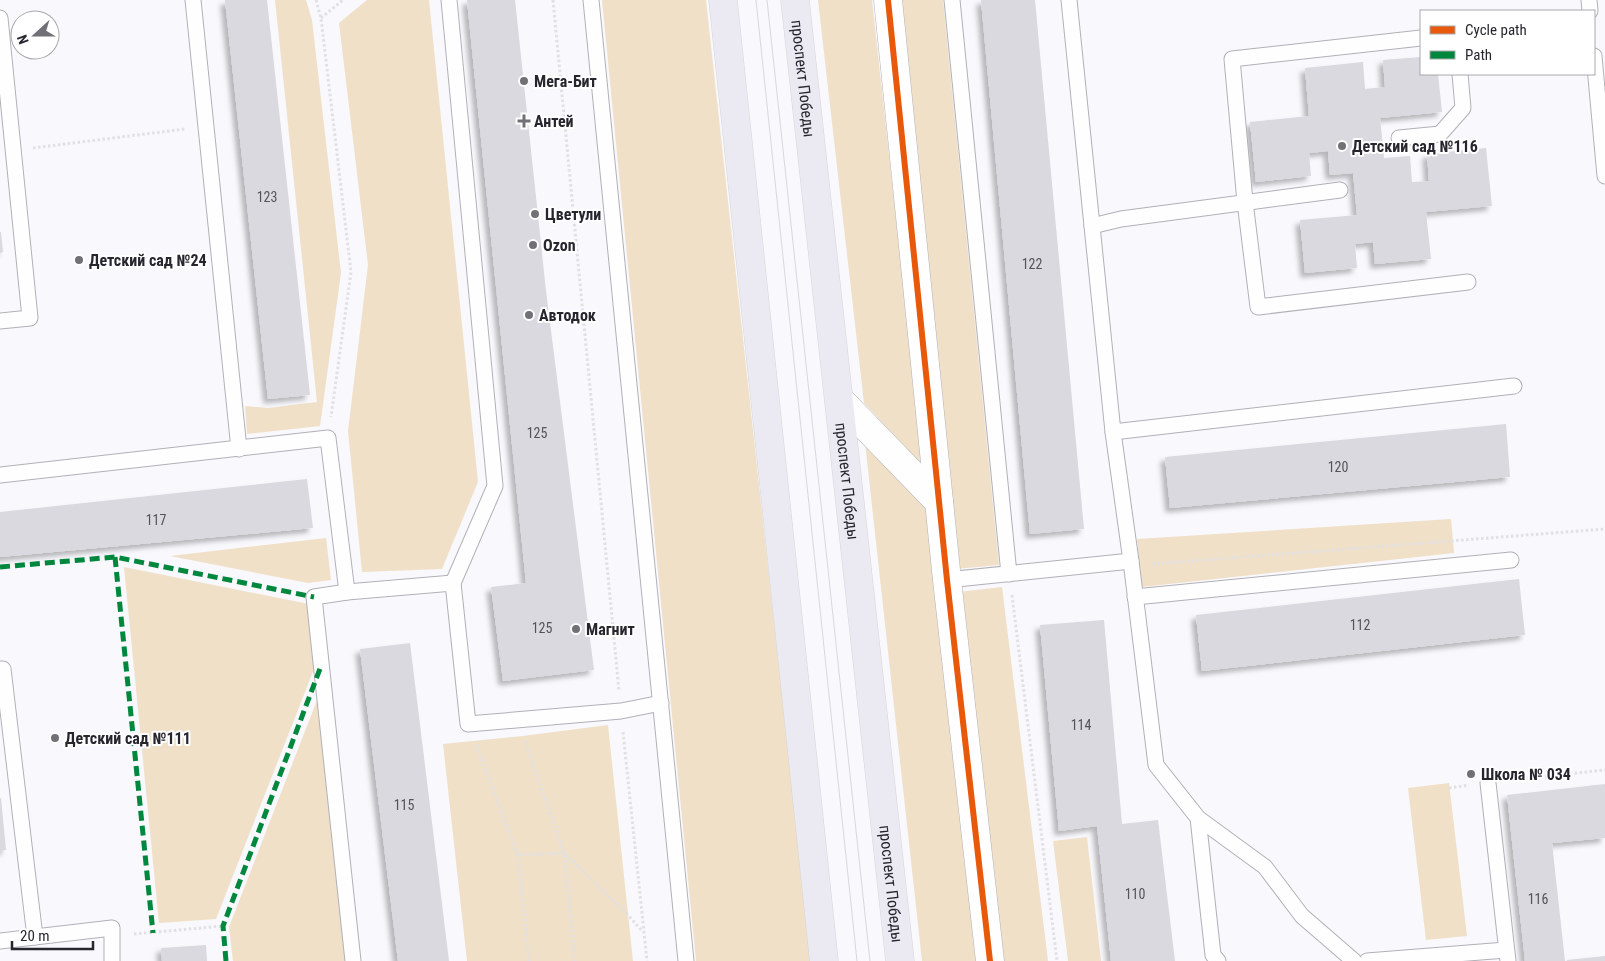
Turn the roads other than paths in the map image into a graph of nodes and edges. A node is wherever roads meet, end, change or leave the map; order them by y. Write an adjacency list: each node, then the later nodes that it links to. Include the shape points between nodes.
1 (193, 0): 23 (lane)
2 (449, 0): 30 (lane, via 495,486)
3 (591, 0): 34 (lane)
4 (723, 0): 43 (main road)
5 (795, 0): 21 (main road, проспект Победы)
6 (888, 0): 25 (street)
7 (952, 0): 28 (lane)
8 (1069, 0): 17 (lane)
9 (0, 18): 19 (lane, via 30,318)
10 (1420, 38): 16 (lane, via 1232,59)
11 (1595, 67): 14 (lane)
12 (1460, 75): 13 (lane, via 1463,108 1440,134)
13 (1399, 138)
14 (1605, 176)
15 (1340, 190): 16 (lane)
16 (1245, 202): 17 (lane); 18 (lane, via 1258,307)
17 (1092, 226): 22 (lane)
18 (1468, 282)
19 (0, 321)
20 (1514, 386): 22 (lane)
21 (838, 398): 25 (street); 44 (main road, проспект Победы)
22 (1113, 432): 27 (lane)
23 (239, 449): 24 (lane); 31 (lane, via 328,438)
24 (0, 475)
25 (939, 502): 29 (street)
26 (1511, 560): 32 (lane)
27 (1131, 563): 28 (lane); 32 (lane)
28 (1009, 574): 29 (lane)
29 (947, 580): 45 (street)
30 (453, 582): 31 (lane); 34 (lane, via 468,724 621,711)
31 (347, 592): 41 (lane, via 314,597)
32 (1135, 597): 36 (lane, via 1156,766)
33 (0, 669): 37 (lane, via 3,669)
34 (661, 703): 42 (lane)
35 (1488, 783): 39 (lane)
36 (1198, 818): 46 (lane, via 1213,956); 47 (lane, via 1265,867 1302,916)
37 (35, 937): 38 (lane); 40 (lane, via 112,928)
38 (0, 941)
39 (1507, 955): 48 (lane)
40 (112, 961)
41 (353, 961)
42 (686, 961)
43 (824, 961)
44 (900, 961)
45 (990, 961)
46 (1218, 961)
47 (1354, 961)
48 (1367, 961)

